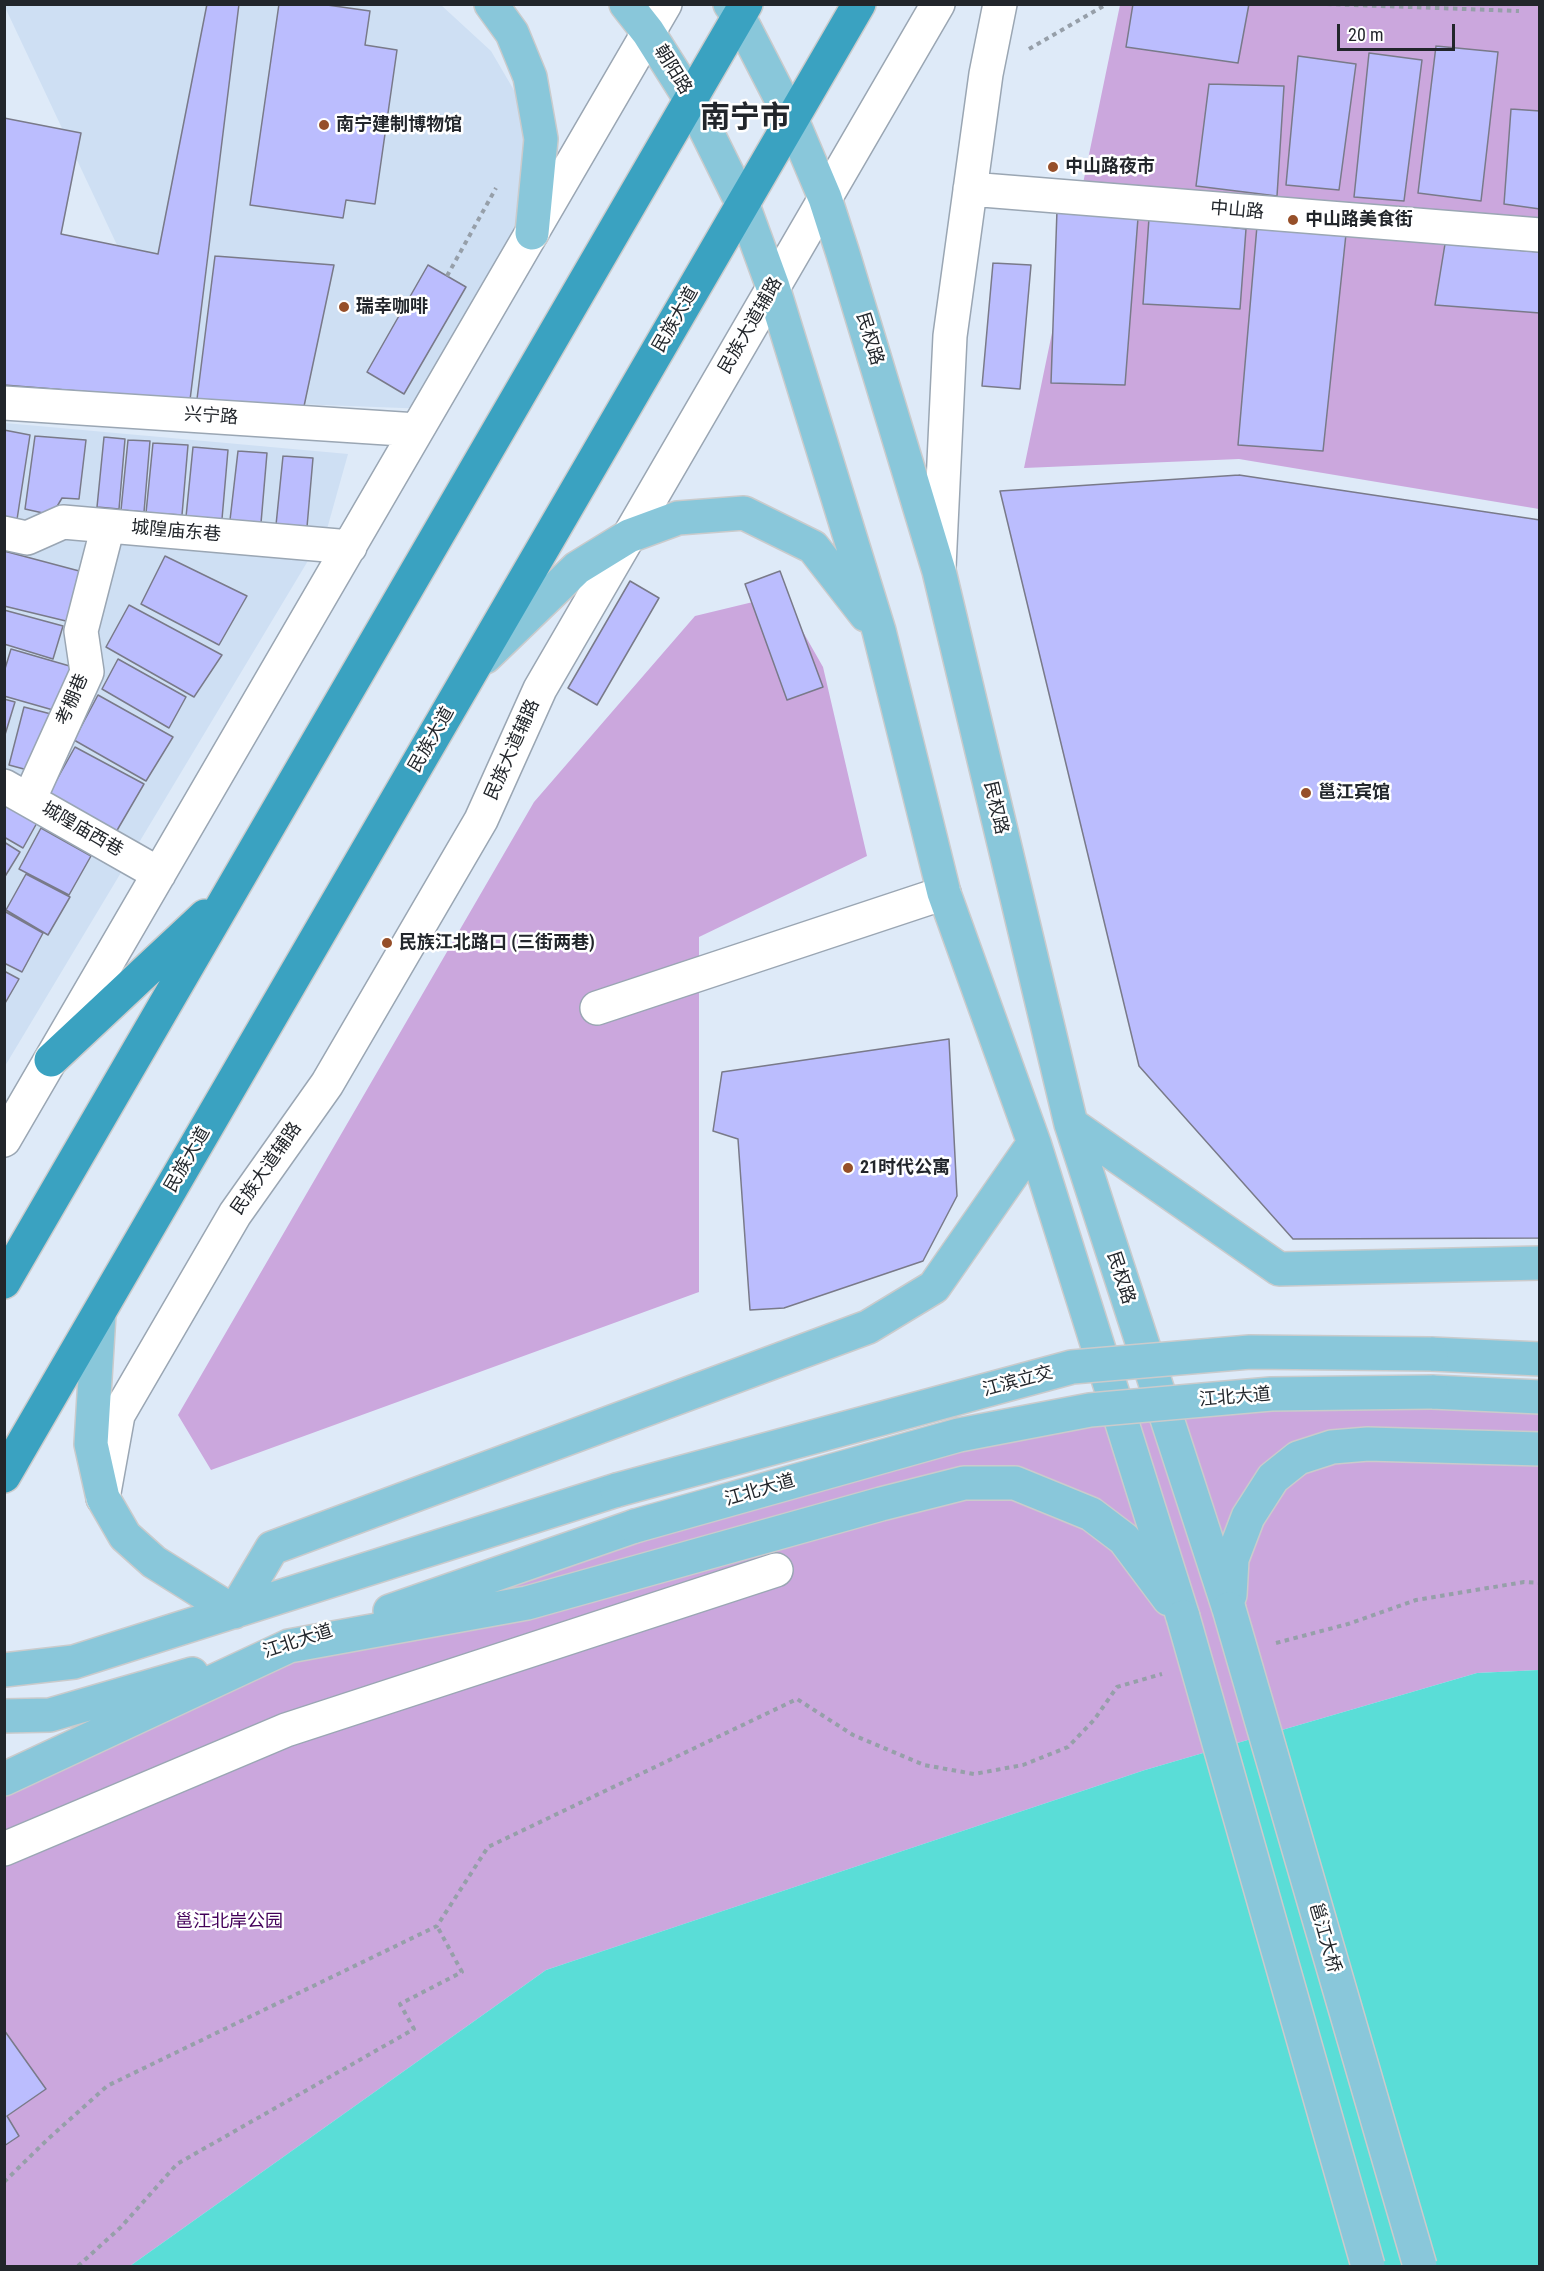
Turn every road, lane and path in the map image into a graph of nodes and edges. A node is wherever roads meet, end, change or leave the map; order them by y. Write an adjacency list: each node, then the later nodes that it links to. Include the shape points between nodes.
1 (491, 4): 19 (main road, via 512,33 530,77 541,139)
2 (626, 4): 11 (main road, 朝阳路)
3 (665, 4): 11 (street)
4 (860, 4): 14 (highway, 民族大道)
5 (938, 4): 17 (street, 民族大道辅路)
6 (1000, 4): 12 (street)
7 (1107, 4): 12 (path)
8 (1327, 4): 10 (path)
9 (738, 9): 13 (highway); 14 (main road, 民权路)
10 (1518, 11)
11 (648, 32): 13 (main road, 朝阳路); 19 (street)
12 (987, 74): 16 (street)
13 (691, 100): 18 (main road, 朝阳路); 34 (highway)
14 (792, 120): 17 (main road, 民权路); 18 (highway, 民族大道)
15 (499, 180): 21 (path)
16 (970, 189): 20 (street, 中山路); 29 (street, via 950,336)
17 (825, 198): 22 (street, 民族大道辅路); 29 (main road, 民权路)
18 (743, 205): 22 (main road); 31 (highway, 民族大道)
19 (532, 233): 24 (street)
20 (1539, 235)
21 (447, 276)
22 (773, 287): 27 (street, 民族大道辅路); 30 (main road)
23 (4, 404): 24 (street, 兴宁路)
24 (417, 430): 28 (street)
25 (108, 526): 26 (street, 城隍庙东巷, via 63,522 27,538); 28 (street, 城隍庙东巷); 32 (street, 考棚巷, via 81,631 87,672)
26 (4, 533)
27 (629, 536): 30 (main road, via 678,518 744,513 813,547); 31 (main road, via 577,568); 48 (street, 民族大道辅路, via 540,689 475,830 327,1084 235,1214 118,1415)
28 (350, 546): 33 (street)
29 (939, 571): 38 (main road, 民权路)
30 (879, 631): 35 (main road)
31 (473, 668): 43 (highway, 民族大道)
32 (16, 793): 33 (street, 城隍庙西巷)
33 (159, 874): 37 (street)
34 (231, 892): 37 (highway); 42 (highway)
35 (944, 893): 36 (street); 40 (main road)
36 (597, 1008)
37 (51, 1060): 39 (street)
38 (1071, 1125): 41 (main road, via 1279,1269); 51 (main road, 民权路)
39 (4, 1140)
40 (1034, 1143): 52 (main road, via 934,1287 868,1327 272,1548); 53 (main road)
41 (1539, 1263)
42 (4, 1282)
43 (99, 1314): 47 (highway, 民族大道); 48 (main road, via 91,1444)
44 (1539, 1359): 52 (main road, 江滨立交, bridge, via 1250,1352 1072,1367 617,1490)
45 (1539, 1397): 54 (main road, 江北大道, bridge, via 1432,1392 1271,1394 1090,1410 959,1435 635,1527)
46 (1539, 1449): 51 (main road, via 1368,1444 1332,1447 1298,1458 1273,1478 1248,1517 1232,1559)
47 (4, 1476)
48 (103, 1498): 52 (main road, via 125,1536 154,1562)
49 (776, 1570): 60 (street, via 286,1730)
50 (1539, 1582): 55 (path, via 1416,1600)
51 (1229, 1609): 65 (main road, 邕江大桥, bridge)
52 (234, 1612): 56 (main road, via 74,1662)
53 (1183, 1617): 54 (main road, via 1124,1539 1091,1514 1015,1483 964,1483 527,1603); 64 (main road, bridge)
54 (290, 1646): 58 (main road, 江北大道, via 50,1715); 59 (main road)
55 (1267, 1646)
56 (4, 1670)
57 (1163, 1674): 61 (path, via 1117,1687 1094,1720 1068,1747 1023,1765 974,1774 924,1765 863,1740 797,1700 489,1847)
58 (4, 1716)
59 (4, 1779)
60 (4, 1849)
61 (437, 1926): 62 (path, via 107,2086); 63 (path, via 462,1972 400,2004 414,2029 177,2164 121,2227)
62 (4, 2182)
63 (78, 2266)
64 (1368, 2266)
65 (1419, 2266)

